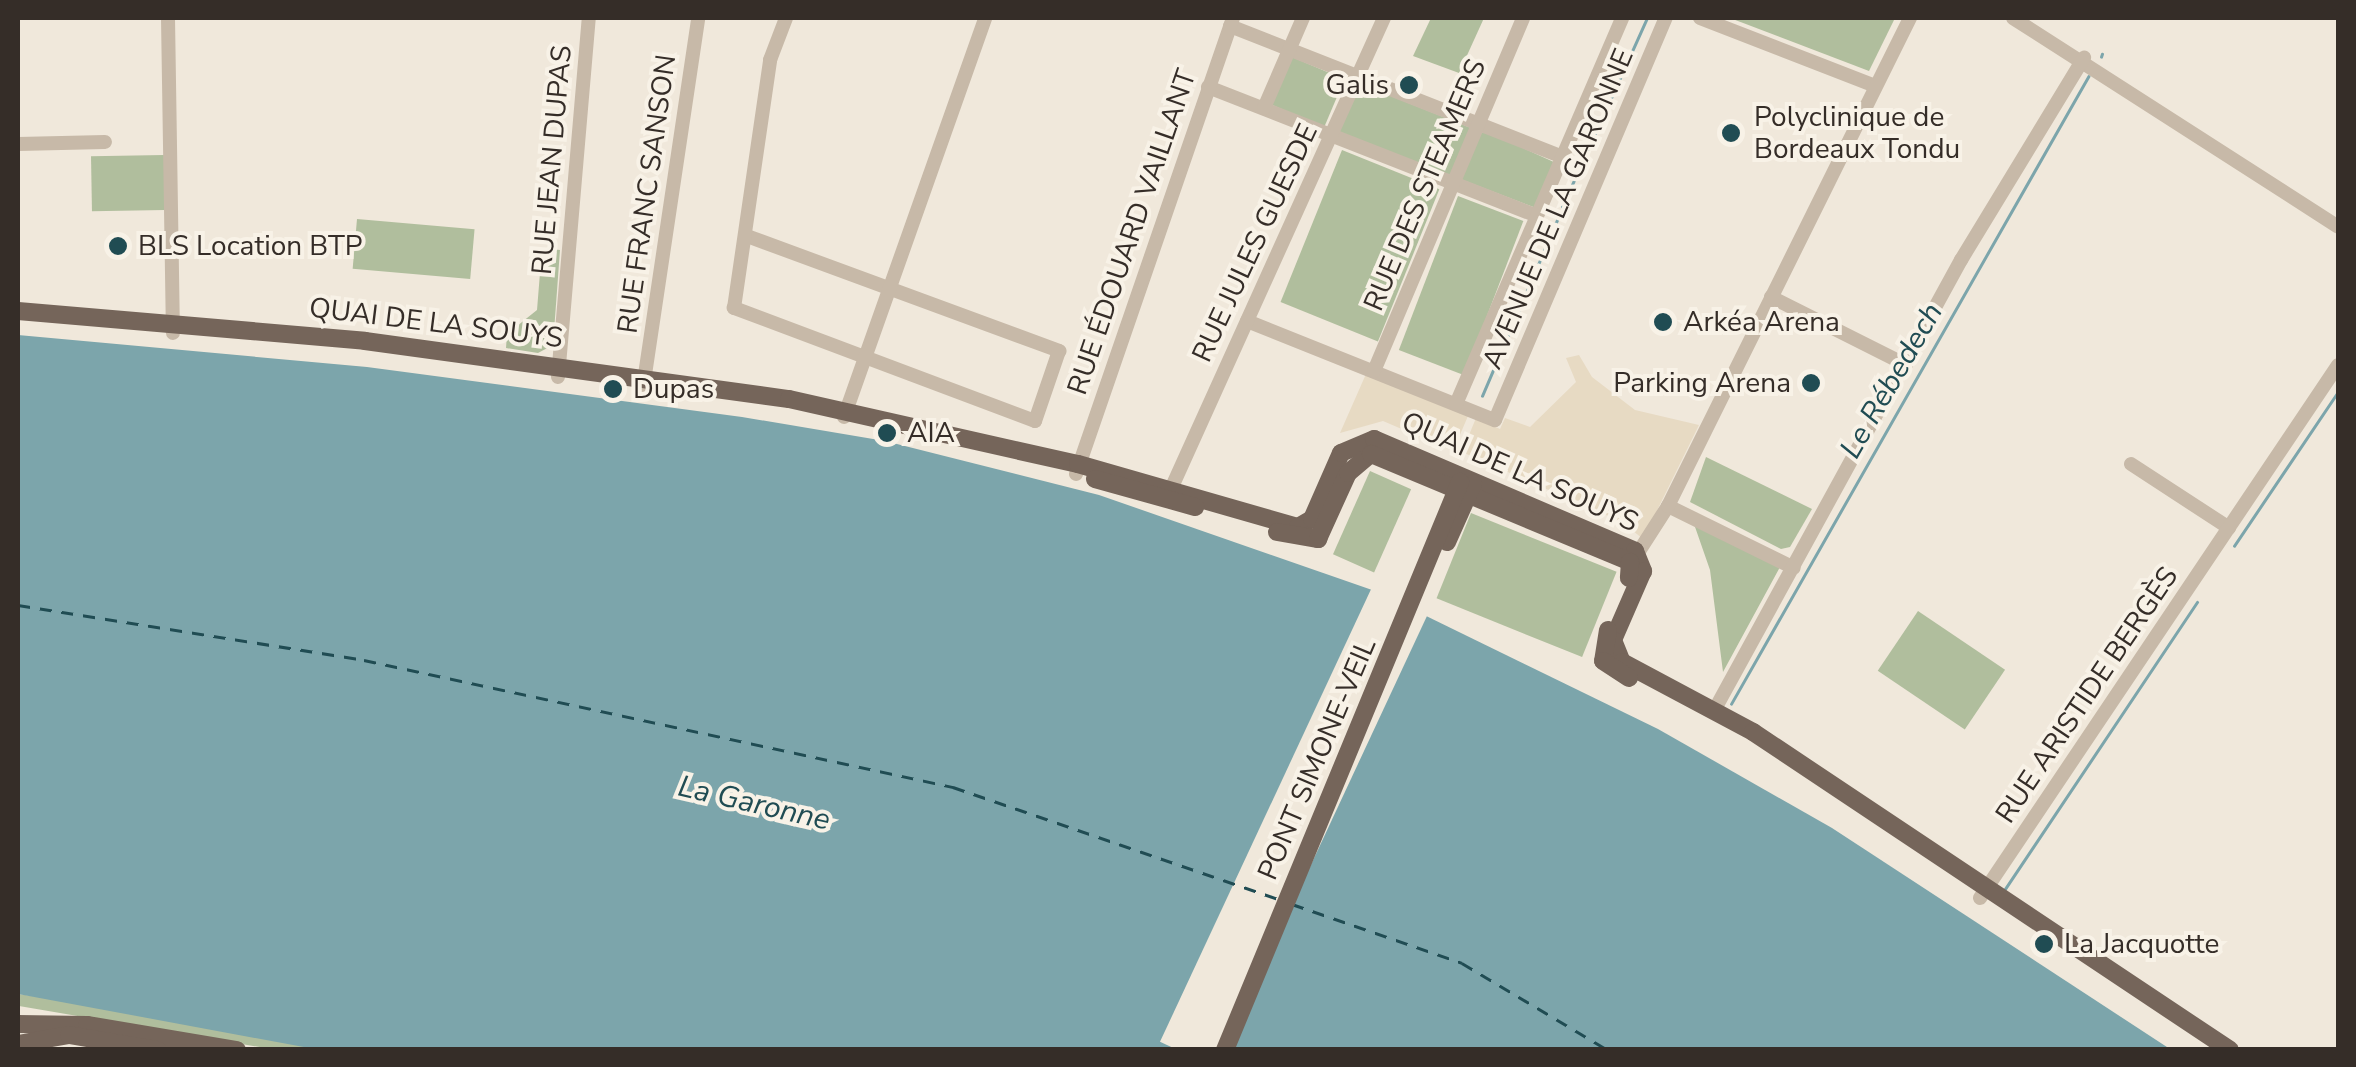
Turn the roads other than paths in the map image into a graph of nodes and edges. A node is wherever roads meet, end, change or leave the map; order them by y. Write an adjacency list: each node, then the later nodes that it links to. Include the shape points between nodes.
1 (168, 18): 35 (street)
2 (588, 18): 40 (street, RUE JEAN DUPAS)
3 (698, 18): 41 (street, RUE FRANC SANSON)
4 (786, 18): 29 (street, via 770,60)
5 (986, 18): 30 (street)
6 (1303, 18): 15 (street)
7 (1384, 18): 17 (street, RUE JULES GUESDE)
8 (1523, 18): 21 (street, RUE DES STEAMERS)
9 (1622, 18): 25 (street, AVENUE DE LA GARONNE)
10 (1666, 18): 42 (street, AVENUE DE LA GARONNE, via 1495,420)
11 (1700, 18): 18 (street)
12 (1910, 18): 18 (street)
13 (2013, 18): 16 (street)
14 (1232, 22): 15 (street); 19 (street, RUE ÉDOUARD VAILLANT)
15 (1290, 49): 17 (street); 20 (street)
16 (2084, 58): 28 (street); 37 (street, via 1961,260)
17 (1358, 78): 21 (street); 22 (street, RUE JULES GUESDE)
18 (1875, 86): 31 (street)
19 (1208, 87): 20 (street); 45 (street, RUE ÉDOUARD VAILLANT)
20 (1264, 108): 22 (street)
21 (1478, 125): 25 (street); 26 (street, RUE DES STEAMERS)
22 (1331, 138): 26 (street); 33 (street, RUE JULES GUESDE)
23 (105, 142): 24 (street)
24 (18, 144)
25 (1562, 157): 27 (street, AVENUE DE LA GARONNE)
26 (1453, 184): 27 (street); 39 (street, RUE DES STEAMERS)
27 (1537, 216): 42 (street, AVENUE DE LA GARONNE)
28 (2338, 227)
29 (747, 236): 30 (street); 36 (street, via 734,308)
30 (887, 287): 36 (street); 36 (street, via 1059,352 1035,421)
31 (1771, 297): 37 (street); 48 (street)
32 (18, 311): 35 (main road, QUAI DE LA SOUYS)
33 (1247, 320): 39 (street); 47 (street, RUE JULES GUESDE)
34 (18, 322): 35 (main road, QUAI DE LA SOUYS)
35 (173, 328): 40 (main road, QUAI DE LA SOUYS)
36 (862, 357): 43 (street)
37 (1906, 365): 52 (street)
38 (2338, 365): 50 (street, RUE ARISTIDE BERGÈS)
39 (1374, 371): 42 (street)
40 (559, 372): 41 (main road, QUAI DE LA SOUYS)
41 (644, 383): 43 (main road, QUAI DE LA SOUYS)
42 (1456, 404)
43 (844, 414): 45 (main road, QUAI DE LA SOUYS)
44 (2132, 464): 50 (street)
45 (1077, 469): 47 (main road, QUAI DE LA SOUYS); 47 (main road, QUAI DE LA SOUYS, via 1108,484)
46 (1465, 486): 47 (main road, QUAI DE LA SOUYS, via 1385,443 1359,441 1341,454 1312,519 1298,527); 49 (main road, PONT SIMONE-VEIL); 51 (main road, QUAI DE LA SOUYS)
47 (1175, 496)
48 (1668, 506): 51 (street); 52 (street)
49 (1450, 521): 59 (main road, PONT SIMONE-VEIL); 60 (main road, PONT SIMONE-VEIL)
50 (2229, 528): 54 (street, RUE ARISTIDE BERGÈS)
51 (1635, 559): 53 (main road, QUAI DE LA SOUYS, via 1643,571 1613,640 1616,656); 54 (main road, QUAI DE LA SOUYS, via 1602,646 1609,667 1734,731 1817,794)
52 (1794, 568): 53 (street)
53 (1715, 710): 54 (main road, QUAI DE LA SOUYS)
54 (1983, 893): 61 (main road, QUAI DE LA SOUYS); 62 (main road, QUAI DE LA SOUYS)
55 (18, 1024): 58 (main road, via 87,1025)
56 (18, 1044): 57 (main road, via 69,1035)
57 (158, 1050)
58 (237, 1050)
59 (1225, 1050)
60 (1233, 1050)
61 (2216, 1050)
62 (2230, 1050)

